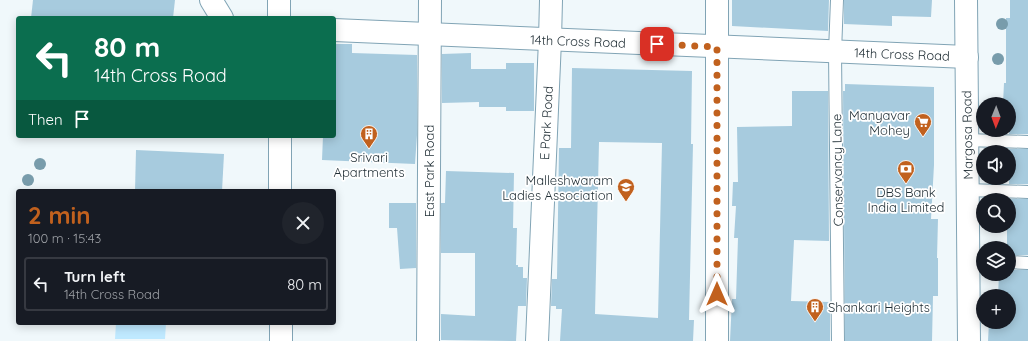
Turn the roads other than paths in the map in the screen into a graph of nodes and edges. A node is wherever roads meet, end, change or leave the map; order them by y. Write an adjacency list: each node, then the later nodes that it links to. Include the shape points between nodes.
1 (211, 0): 8 (street)
2 (279, 0): 9 (street)
3 (430, 0): 11 (street, East Park Road)
4 (551, 0): 12 (street, E Park Road)
5 (717, 0): 13 (street)
6 (837, 0): 14 (lane, Conservancy Lane)
7 (966, 0): 15 (street, Margosa Road)
8 (221, 16)
9 (279, 16)
10 (336, 30): 11 (street, 14th Cross Road)
11 (431, 35): 12 (street, 14th Cross Road); 27 (street, East Park Road)
12 (550, 40): 13 (street, 14th Cross Road); 28 (street, E Park Road)
13 (717, 47): 14 (street, 14th Cross Road); 29 (street)
14 (836, 52): 15 (street, 14th Cross Road); 30 (lane, Conservancy Lane)
15 (967, 57): 17 (street, Margosa Road)
16 (280, 138): 19 (street)
17 (968, 140): 18 (lane); 20 (street, Margosa Road)
18 (1028, 142)
19 (280, 189)
20 (968, 190): 21 (lane); 22 (street, Margosa Road)
21 (1028, 192)
22 (976, 261): 31 (street, Margosa Road)
23 (1016, 262): 24 (lane)
24 (1028, 263)
25 (281, 325): 26 (street)
26 (281, 341)
27 (428, 341)
28 (537, 341)
29 (717, 341)
30 (838, 341)
31 (969, 341)

